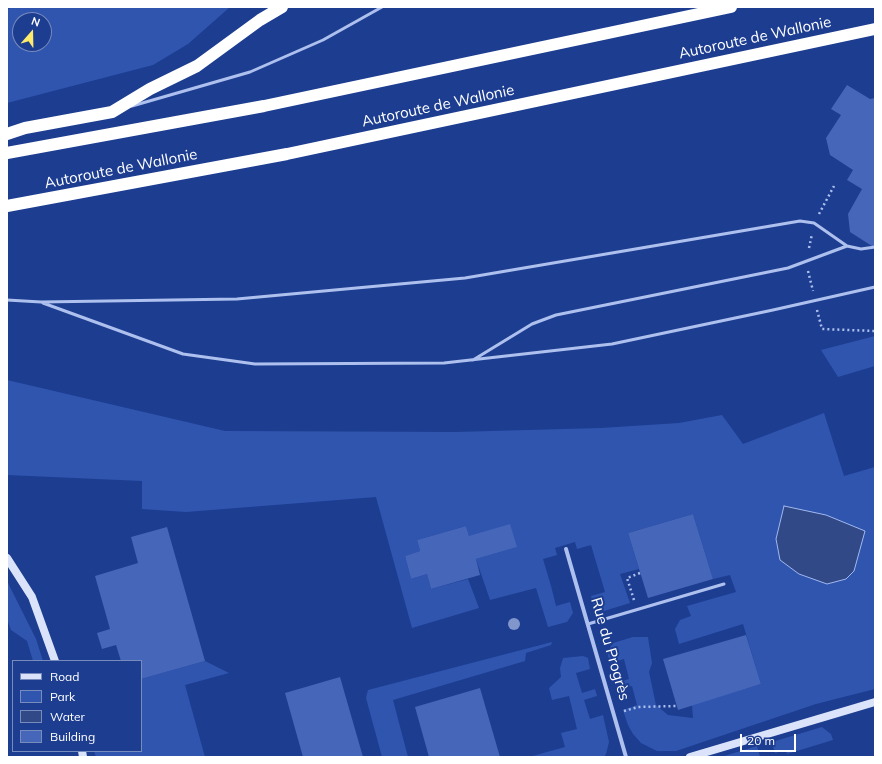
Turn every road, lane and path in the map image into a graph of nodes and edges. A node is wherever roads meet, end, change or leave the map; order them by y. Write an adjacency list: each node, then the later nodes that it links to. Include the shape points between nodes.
1 (282, 7): 5 (highway, via 197,66 150,89)
2 (382, 7): 5 (lane, via 323,40 250,72)
3 (731, 7): 7 (highway, via 264,106)
4 (875, 29): 9 (highway, Autoroute de Wallonie, via 287,154)
5 (112, 112): 6 (highway, via 25,128)
6 (7, 134)
7 (7, 153)
8 (834, 186): 10 (path)
9 (7, 206)
10 (814, 223): 11 (lane); 13 (path); 17 (lane, via 800,220 465,278 237,299)
11 (848, 246): 12 (lane, via 861,249); 13 (lane)
12 (875, 247)
13 (806, 261): 16 (path); 19 (lane, via 788,268 556,315 532,324)
14 (874, 287): 16 (lane)
15 (7, 300): 17 (lane)
16 (815, 301): 18 (path, via 822,329); 19 (lane, via 612,344)
17 (41, 302): 19 (lane, via 183,354 248,363)
18 (875, 331)
19 (471, 361)
20 (566, 549): 25 (street, Rue du Progrès)
21 (7, 558): 26 (street, via 32,597)
22 (640, 573): 24 (path, via 627,578)
23 (724, 584): 25 (lane)
24 (635, 604)
25 (588, 624): 29 (street, Rue du Progrès)
26 (55, 660)
27 (875, 702): 31 (street)
28 (677, 706): 29 (path, via 638,707)
29 (614, 714): 30 (street, Rue du Progrès)
30 (626, 757)
31 (690, 757)

